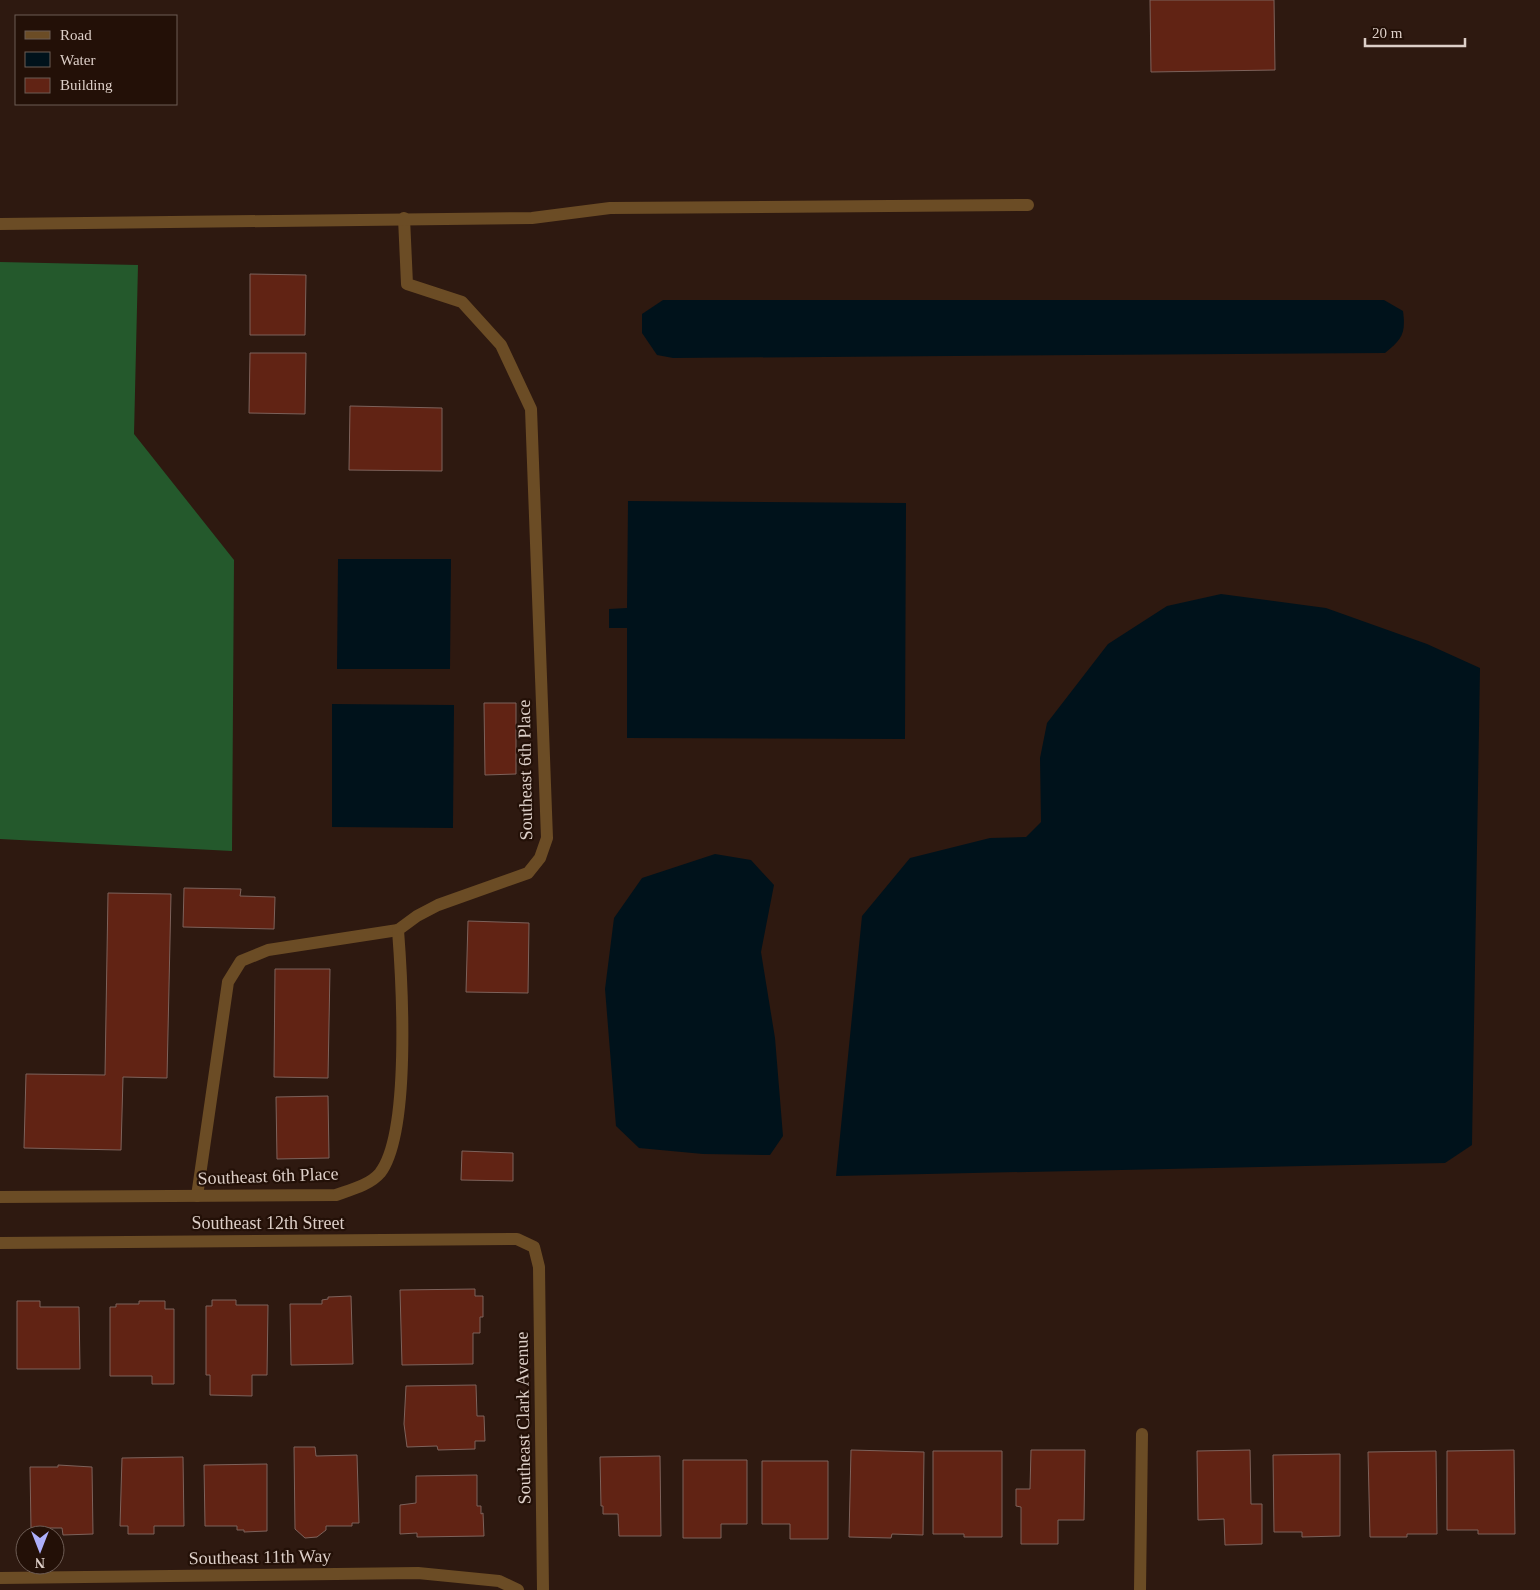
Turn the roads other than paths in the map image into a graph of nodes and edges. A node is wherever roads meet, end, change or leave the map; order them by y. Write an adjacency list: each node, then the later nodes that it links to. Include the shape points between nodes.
1 (1028, 205): 2 (street, via 610,208 532,218)
2 (404, 218): 3 (street); 4 (street, Southeast 6th Place, via 407,284 462,302 501,345 531,409 547,838 540,858 528,873 438,905)
3 (0, 224)
4 (398, 930): 5 (street, via 268,950 241,961 228,982); 5 (street, Southeast 6th Place, via 402,990 400,1106 392,1149 379,1174 360,1187 336,1195)
5 (198, 1196): 6 (street, Southeast 6th Place)
6 (0, 1197)
7 (0, 1243): 8 (street, Southeast 12th Street, via 518,1239)
8 (534, 1247): 12 (street, Southeast Clark Avenue, via 539,1267)
9 (1142, 1434): 13 (street)
10 (0, 1578): 11 (street, Southeast 11th Way, via 418,1573 499,1581)
11 (518, 1590)
12 (543, 1590)
13 (1140, 1590)

